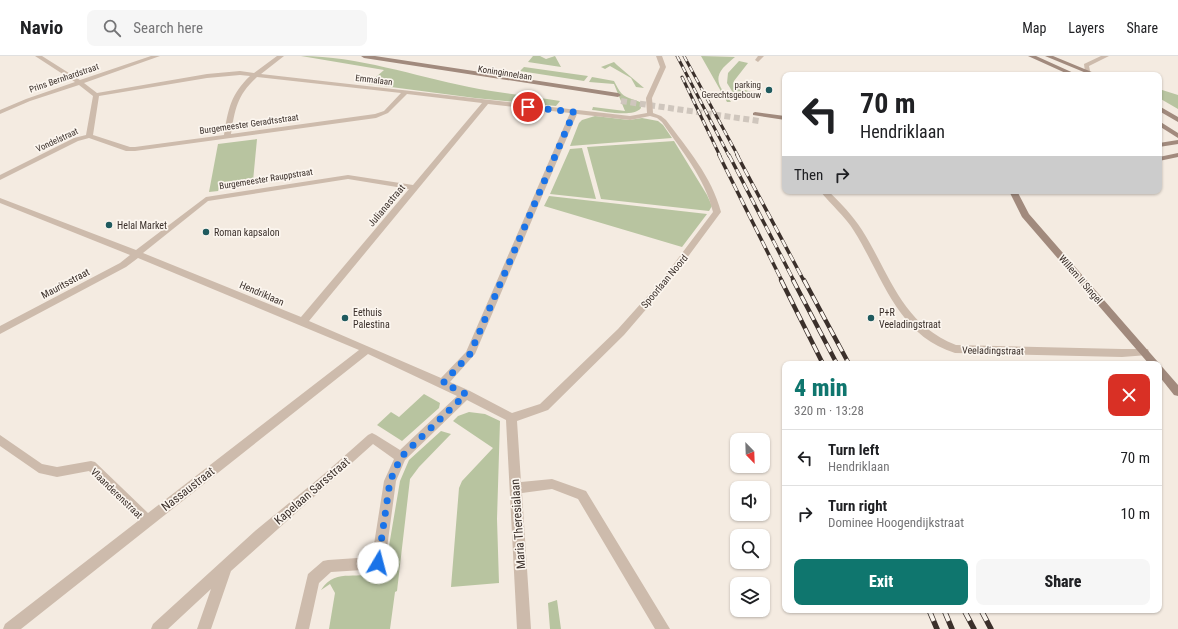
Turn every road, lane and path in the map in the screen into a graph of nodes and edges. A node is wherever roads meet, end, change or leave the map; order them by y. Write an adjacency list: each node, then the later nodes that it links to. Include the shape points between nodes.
1 (157, 56): 13 (street, Prins Bernhardstraat)
2 (281, 56): 12 (street)
3 (364, 56): 16 (main road, Koninginnelaan, via 457,75)
4 (659, 56): 21 (street, via 663,67 649,98)
5 (1031, 56): 10 (main road)
6 (1048, 56): 9 (main road)
7 (1106, 56): 9 (street)
8 (43, 57): 13 (street)
9 (1086, 68): 11 (main road)
10 (1068, 72)
11 (1092, 72)
12 (256, 75): 14 (street, Emmalaan); 15 (street, Emmalaan, via 240,73 207,76); 29 (street, via 234,102)
13 (79, 82): 15 (street); 19 (street, Prins Bernhardstraat)
14 (405, 92): 17 (street, Emmalaan); 29 (street, Burgemeester Geradtsstraat, via 382,115)
15 (96, 95): 28 (street, Vondelstraat)
16 (620, 98)
17 (486, 102): 20 (street, Emmalaan); 36 (street, Julianastraat)
18 (1162, 110): 24 (main road)
19 (0, 112)
20 (574, 112): 21 (street, Emmalaan, via 630,118); 47 (street, via 470,354)
21 (650, 114): 50 (street, Spoorlaan Noord, via 664,121 691,160 711,192 717,212 673,272 621,332 544,407)
22 (755, 114): 23 (main road)
23 (782, 118)
24 (1178, 120)
25 (759, 121): 26 (main road)
26 (782, 125)
27 (1162, 125): 30 (main road)
28 (89, 136): 29 (street, Burgemeester Geradtsstraat, via 135,149); 35 (street, Vondelstraat, via 76,139)
29 (227, 136)
30 (1178, 136)
31 (1178, 142): 32 (main road)
32 (1162, 145)
33 (1178, 155): 34 (main road)
34 (1162, 158)
35 (0, 178)
36 (415, 188): 40 (street, Burgemeester Rauppstraat, via 348,177 206,199); 41 (street, Julianastraat)
37 (827, 194): 44 (street, Veeladingstraat, via 854,226 894,296 914,324 926,336 943,345 956,349)
38 (1014, 194): 44 (main road, Willem II Singel, via 1025,215)
39 (0, 200): 40 (street, Hendriklaan)
40 (139, 254): 41 (street, Hendriklaan); 42 (street, Mauritsstraat)
41 (303, 322): 43 (street, Hendriklaan)
42 (0, 330)
43 (367, 349): 47 (street, Hendriklaan); 54 (street, Nassaustraat)
44 (1144, 352): 45 (main road, Willem II Singel)
45 (1152, 361)
46 (1162, 373): 48 (main road)
47 (443, 383): 49 (street, Hendriklaan)
48 (1178, 392)
49 (466, 394): 50 (street, Hendriklaan); 52 (street)
50 (511, 418): 53 (street, Maria Theresialaan)
51 (0, 440): 54 (street, Vlaanderenstraat, via 39,468 57,472 91,466)
52 (401, 457): 55 (street, Kapelaan Sarsstraat, via 372,438); 59 (street, via 390,481 378,563 328,566 313,579)
53 (515, 488): 60 (street, Maria Theresialaan); 61 (street, via 552,484 582,495)
54 (147, 521): 56 (street, Nassaustraat)
55 (225, 566): 57 (street, Kapelaan Sarsstraat); 58 (street)
56 (10, 629)
57 (158, 629)
58 (204, 629)
59 (302, 629)
60 (524, 629)
61 (664, 629)

